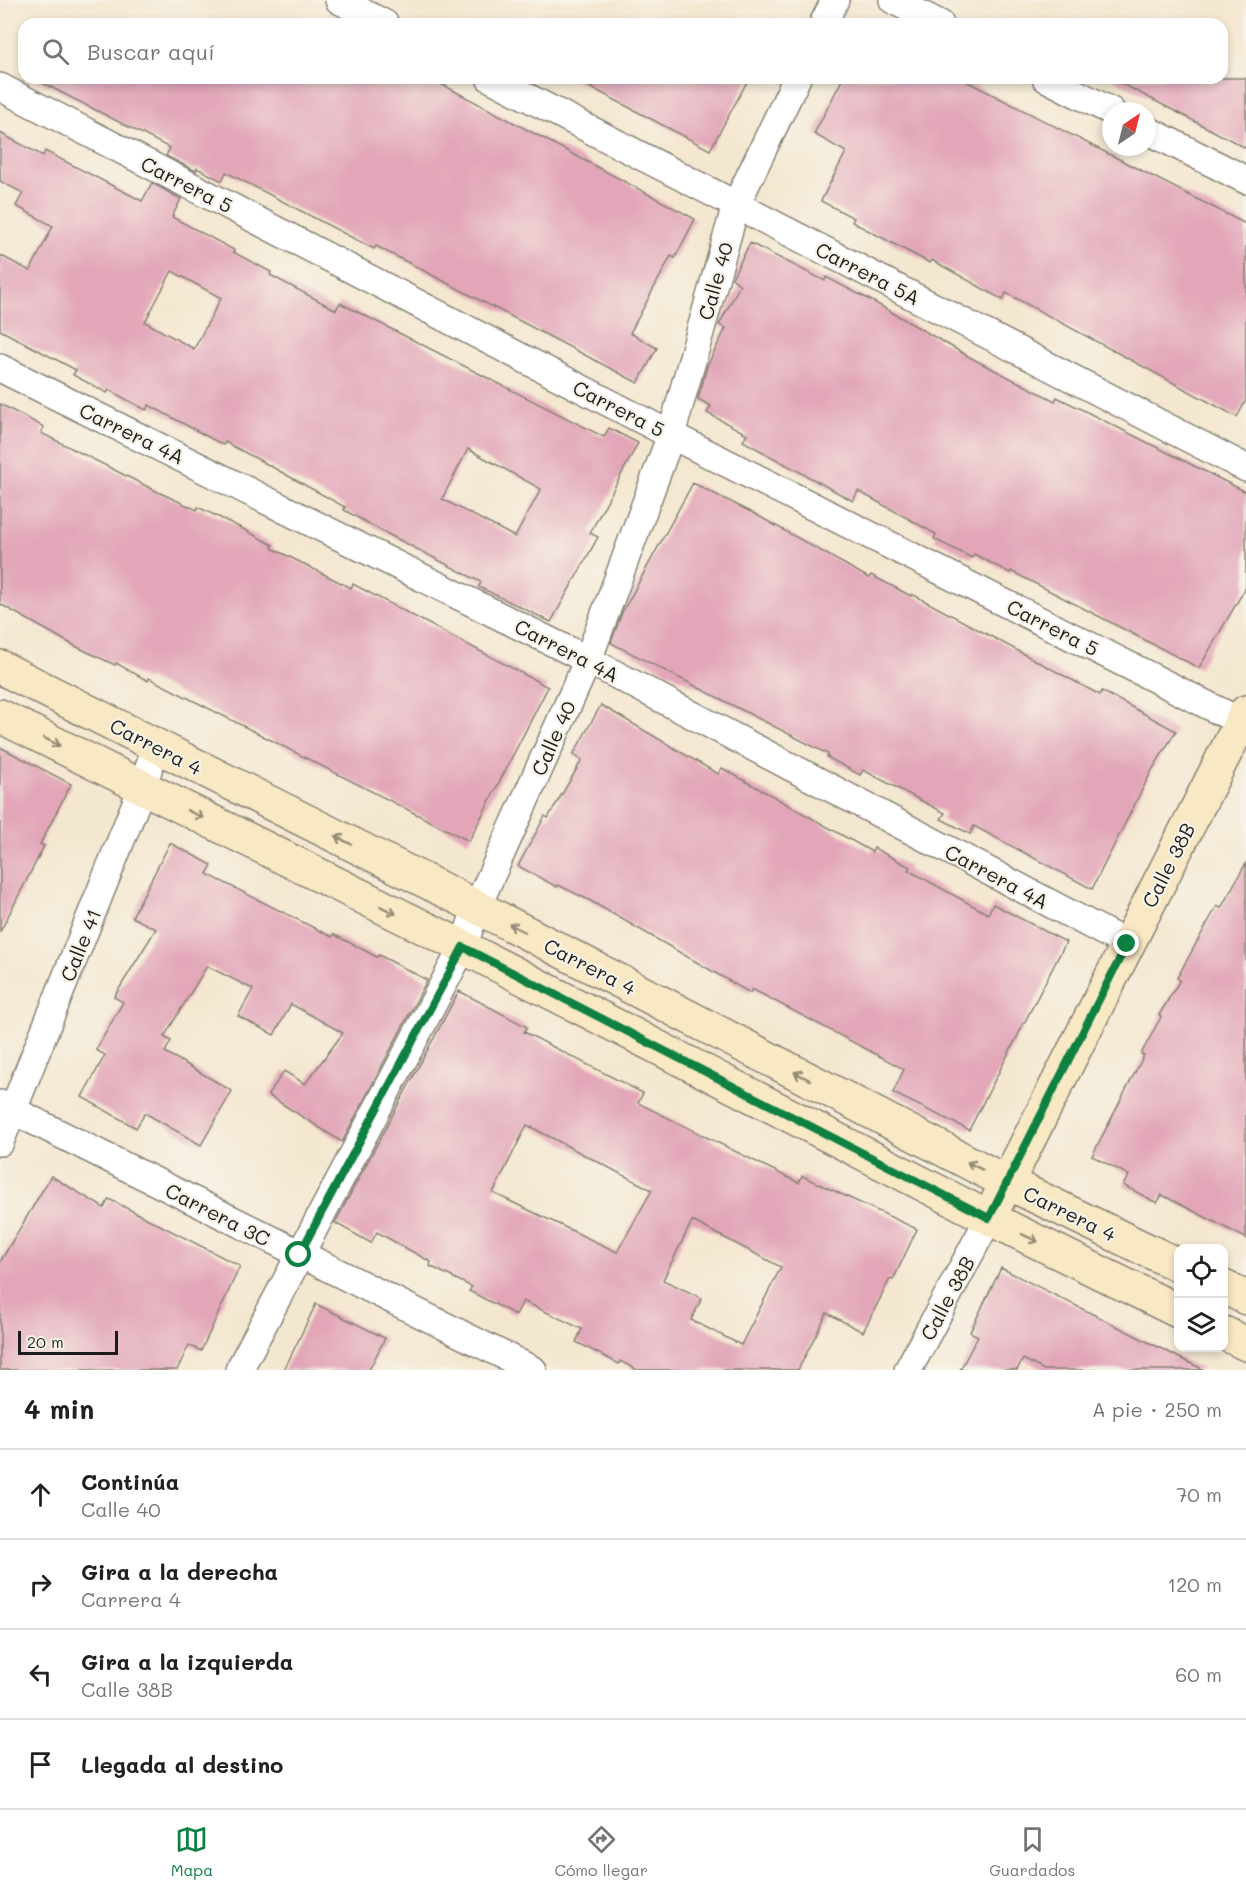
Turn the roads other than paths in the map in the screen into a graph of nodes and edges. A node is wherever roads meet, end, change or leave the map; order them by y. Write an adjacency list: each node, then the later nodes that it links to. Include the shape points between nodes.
1 (339, 0): 4 (street)
2 (835, 0): 5 (street)
3 (893, 0): 6 (street)
4 (374, 18)
5 (826, 18)
6 (928, 18)
7 (502, 84): 14 (street, Carrera 5A)
8 (794, 84): 14 (street, Calle 40)
9 (1058, 84): 11 (street)
10 (0, 87): 16 (street, Carrera 5)
11 (1102, 106)
12 (1156, 135): 13 (street)
13 (1246, 180)
14 (736, 205): 16 (street, Calle 40); 17 (street, Carrera 5A)
15 (0, 368): 18 (street, Carrera 4A)
16 (671, 435): 18 (street, Calle 40); 21 (street, Carrera 5)
17 (1246, 468)
18 (588, 660): 24 (street, Calle 40); 25 (street, Carrera 4A)
19 (0, 667): 22 (street, Carrera 4)
20 (0, 716): 23 (street, Carrera 4, one-way to 23)
21 (1243, 717): 25 (street, Calle 38B)
22 (156, 746): 23 (street, Calle 41); 24 (street, Carrera 4, one-way to 22)
23 (142, 789): 26 (street, Carrera 4, one-way to 26); 27 (street, Calle 41)
24 (477, 907): 26 (street, Calle 40); 29 (street, Carrera 4, one-way to 24)
25 (1127, 944): 29 (street, Calle 38B)
26 (463, 947): 30 (street, Carrera 4); 31 (street, Calle 40)
27 (7, 1107): 28 (street, Calle 41); 31 (street, Carrera 3C)
28 (0, 1142)
29 (1006, 1182): 30 (street, Calle 38B); 32 (street, Carrera 4)
30 (989, 1218): 35 (street, Carrera 4, one-way to 35); 40 (street, Calle 38B)
31 (299, 1255): 38 (street, Calle 40); 39 (street, Carrera 3C)
32 (1174, 1263)
33 (1228, 1289): 34 (street)
34 (1246, 1298)
35 (1174, 1309)
36 (1228, 1335): 37 (street)
37 (1246, 1344)
38 (239, 1370)
39 (533, 1370)
40 (908, 1370)

